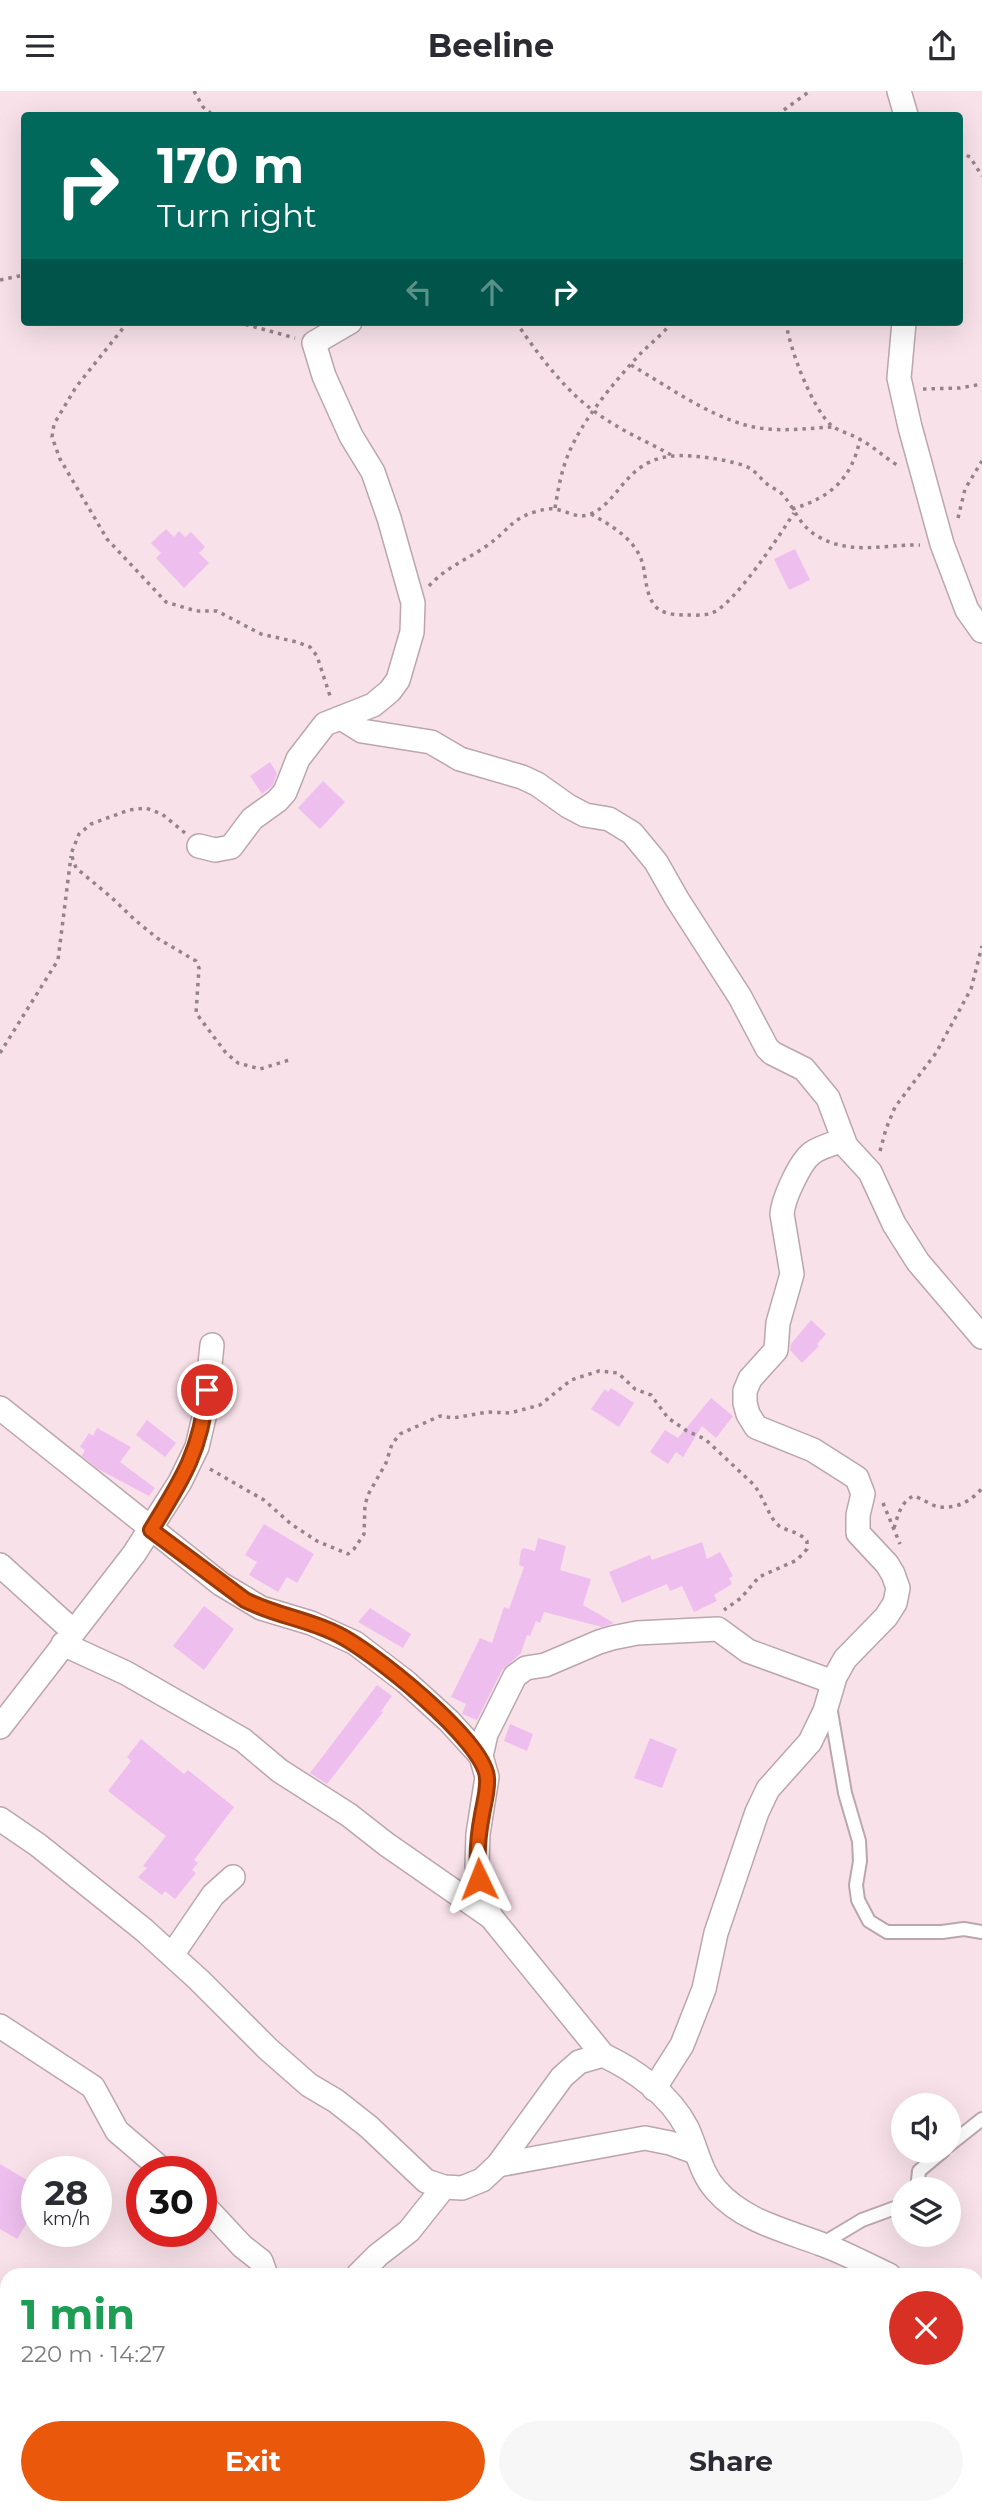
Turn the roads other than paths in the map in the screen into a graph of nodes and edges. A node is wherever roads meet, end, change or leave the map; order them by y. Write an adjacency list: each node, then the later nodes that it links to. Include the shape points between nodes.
1 (899, 91): 2 (street)
2 (905, 112)
3 (343, 326): 6 (street, via 314,343 351,436 373,472 413,603 412,632 398,680 373,705)
4 (904, 326): 5 (street, via 899,378 910,427 945,551 967,610)
5 (982, 631)
6 (333, 721): 7 (street, via 298,759 285,792 252,819 231,847); 8 (street, via 362,731 431,742 460,759 522,777 585,815 608,819 632,833 656,862 767,1048 813,1079 831,1104)
7 (199, 846)
8 (844, 1140): 9 (street, via 867,1167 918,1262); 15 (street, via 806,1158 783,1205 792,1274 778,1323 776,1350 745,1391 748,1414 756,1427 813,1450 857,1478 863,1494 858,1532 887,1564 898,1588 887,1618 845,1660)
9 (982, 1337)
10 (212, 1345): 12 (street, via 197,1447)
11 (0, 1408): 12 (street)
12 (151, 1530): 14 (street); 17 (street, via 245,1600 355,1643 406,1682)
13 (0, 1565): 14 (street)
14 (68, 1638): 16 (street); 20 (street, via 243,1740 280,1771)
15 (831, 1690): 17 (street, via 748,1651 718,1629 625,1636 520,1671 486,1734); 21 (lane, via 845,1793 859,1841 858,1900 869,1921 887,1932); 25 (street, via 810,1742 768,1789 757,1812 716,1933 704,1989 682,2045)
16 (0, 1727)
17 (481, 1756): 20 (street, via 487,1777 477,1865)
18 (0, 1819): 22 (street)
19 (233, 1877): 22 (street, via 212,1895)
20 (491, 1917): 24 (street)
21 (982, 1932)
22 (172, 1955): 33 (street, via 309,2085 369,2127 426,2181)
23 (0, 2026): 29 (street, via 93,2087 117,2131)
24 (603, 2055): 25 (street, via 626,2066); 31 (street, via 579,2062 562,2077)
25 (654, 2089): 28 (street, via 675,2108)
26 (982, 2119): 27 (lane)
27 (961, 2136)
28 (695, 2152): 31 (street, via 645,2138); 36 (street, via 716,2190 731,2204 780,2232)
29 (146, 2156)
30 (929, 2163): 32 (lane)
31 (498, 2165): 33 (street, via 482,2180 462,2188)
32 (918, 2177)
33 (444, 2187): 38 (street, via 408,2231)
34 (891, 2209): 36 (lane, via 862,2220)
35 (217, 2219): 37 (street)
36 (822, 2244): 39 (street)
37 (264, 2268)
38 (366, 2268)
39 (874, 2268)

